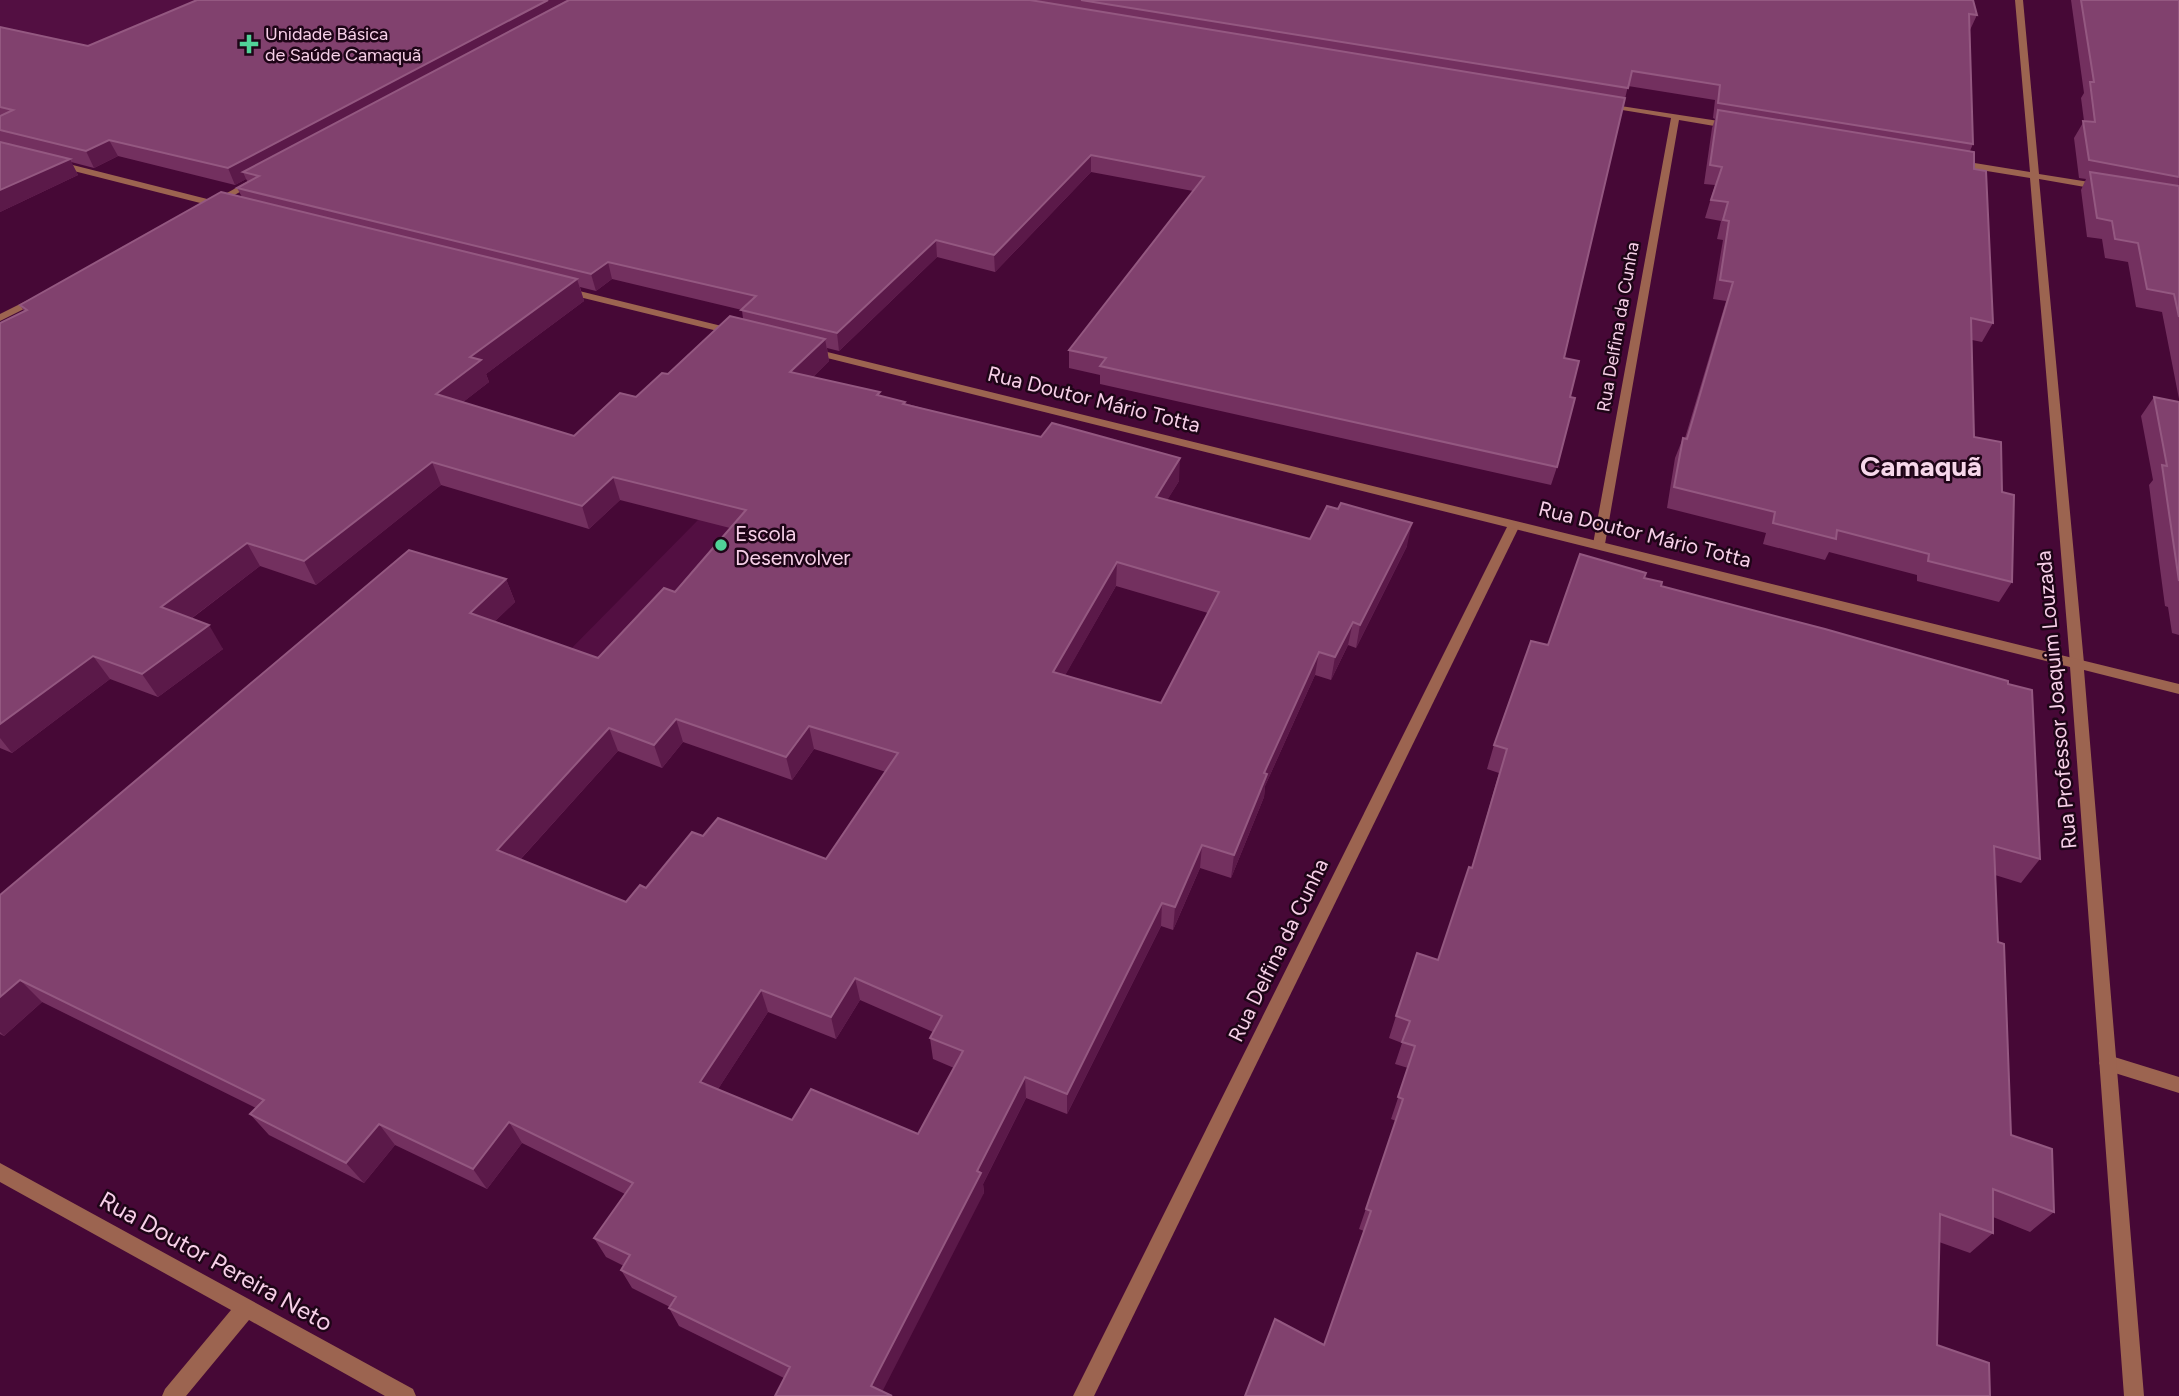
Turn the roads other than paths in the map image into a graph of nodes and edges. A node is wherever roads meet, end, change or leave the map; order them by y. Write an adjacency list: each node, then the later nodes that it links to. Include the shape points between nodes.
1 (2019, 0): 7 (street, Rua Professor Joaquim Louzada)
2 (1593, 103): 3 (street)
3 (1675, 117): 4 (street); 19 (street, Rua Delfina da Cunha)
4 (1744, 128)
5 (40, 160): 10 (street)
6 (1950, 162): 7 (street)
7 (2033, 176): 9 (street); 20 (street, Rua Professor Joaquim Louzada)
8 (261, 178): 10 (street)
9 (2113, 189)
10 (213, 204): 11 (street); 12 (street)
11 (227, 207)
12 (201, 210)
13 (546, 286): 16 (street)
14 (47, 293): 15 (street)
15 (0, 318)
16 (749, 336)
17 (803, 349): 18 (street, Rua Doutor Mário Totta)
18 (1514, 525): 19 (street, Rua Doutor Mário Totta); 28 (street, Rua Delfina da Cunha)
19 (1600, 544): 20 (street, Rua Doutor Mário Totta)
20 (2077, 663): 21 (street, Rua Doutor Mário Totta); 22 (street, Rua Professor Joaquim Louzada)
21 (2179, 689)
22 (2108, 1063): 23 (street); 29 (street, Rua Professor Joaquim Louzada)
23 (2179, 1085)
24 (0, 1172): 25 (street, Rua Doutor Pereira Neto)
25 (246, 1308): 26 (street); 27 (street, Rua Doutor Pereira Neto)
26 (172, 1396)
27 (406, 1396)
28 (1083, 1396)
29 (2134, 1396)

